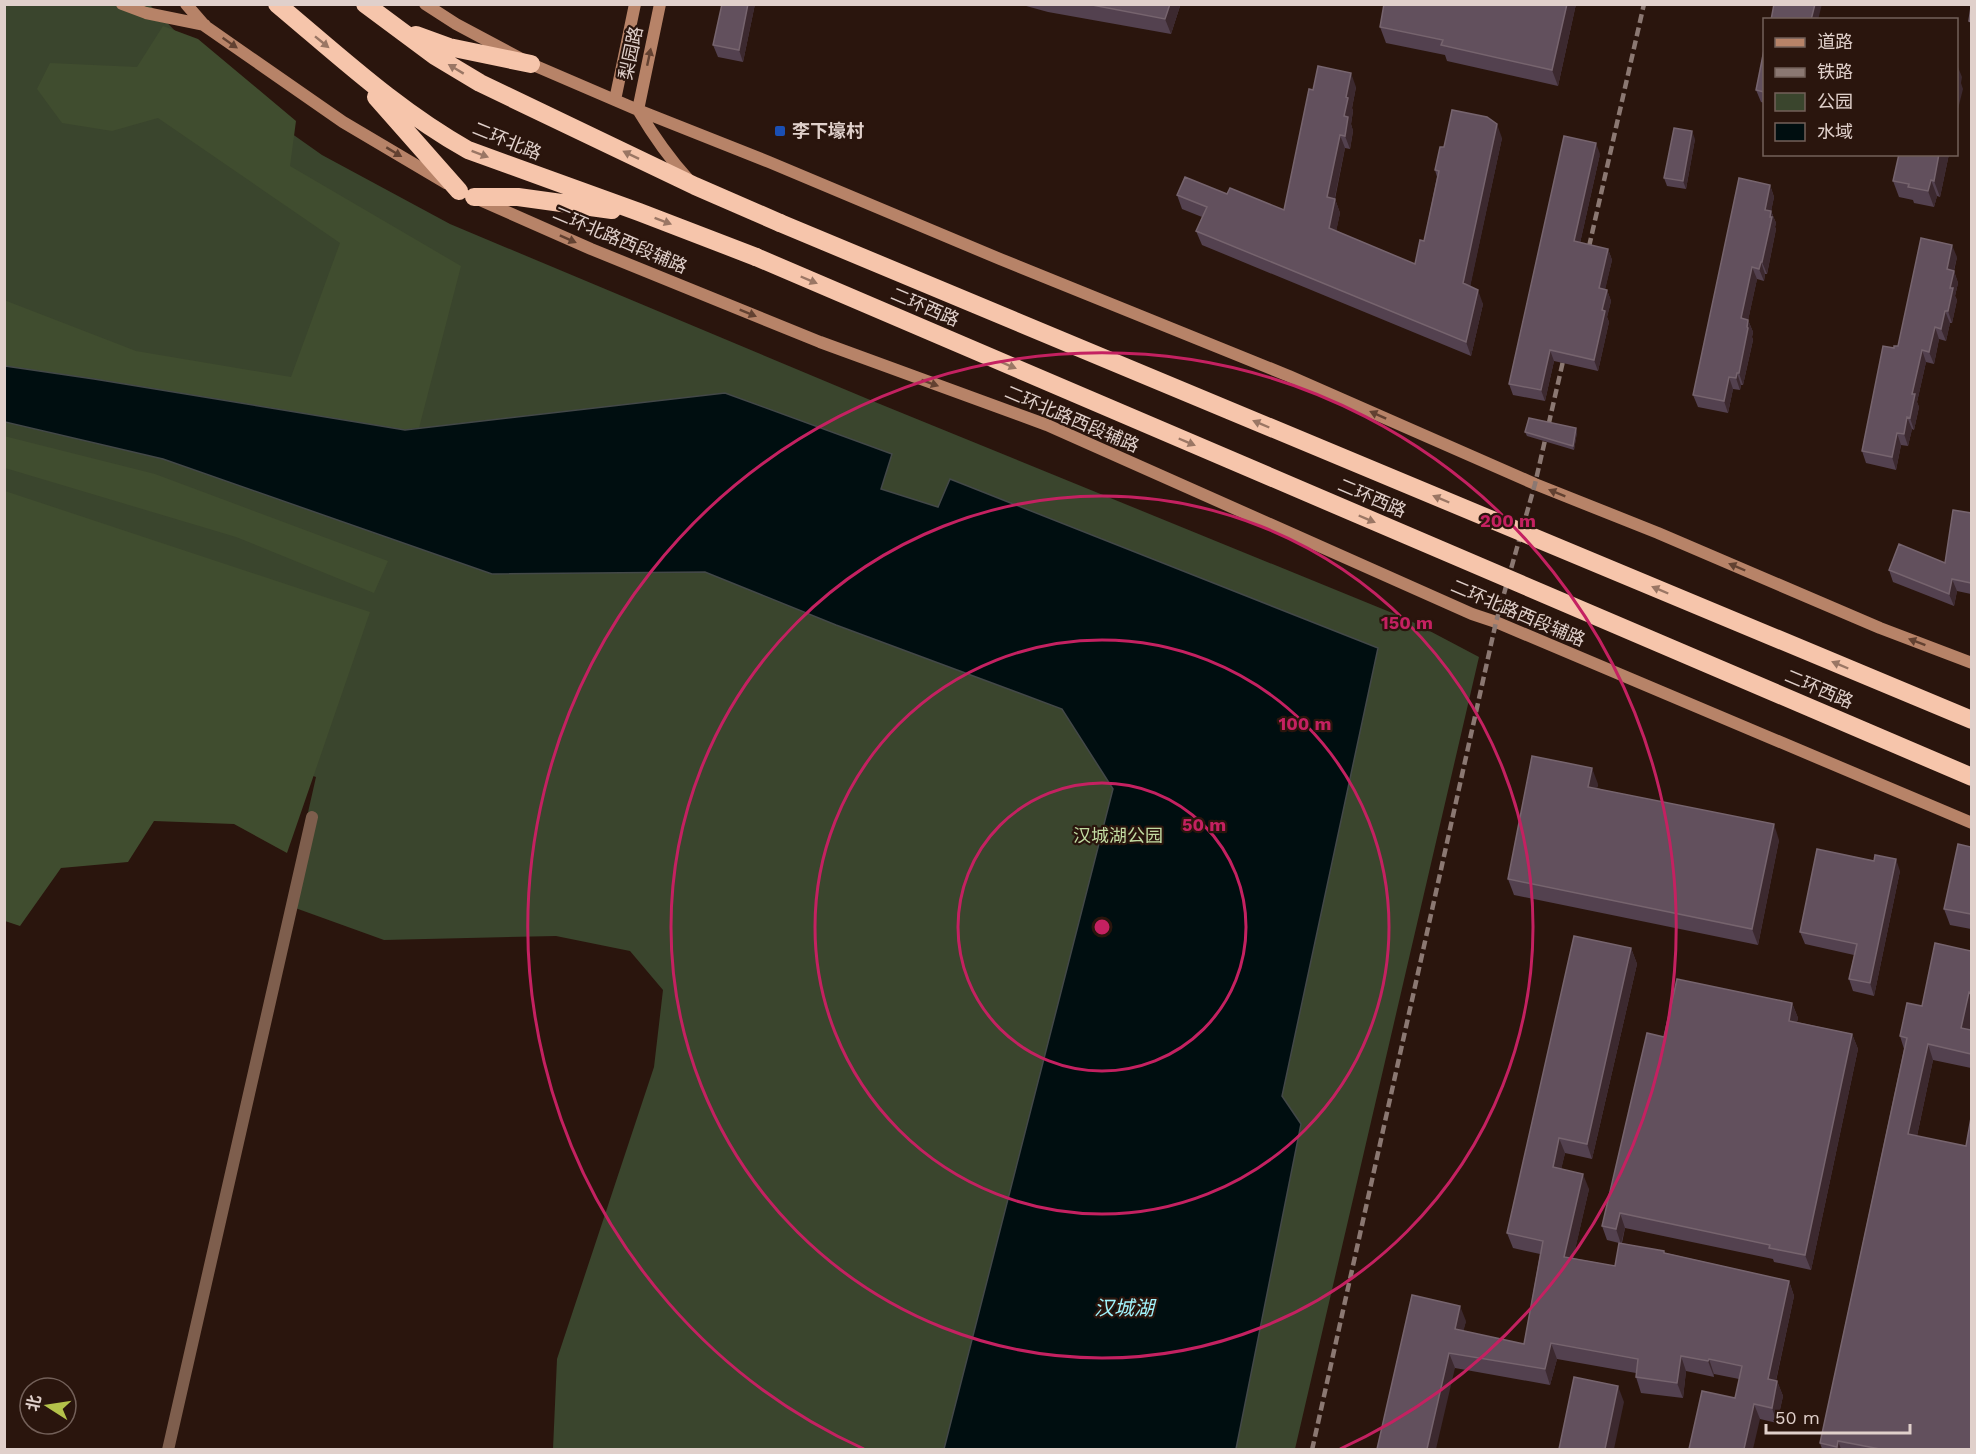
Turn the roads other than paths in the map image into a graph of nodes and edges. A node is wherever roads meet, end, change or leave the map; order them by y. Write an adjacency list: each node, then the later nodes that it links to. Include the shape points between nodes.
1 (122, 4): 9 (main road)
2 (186, 4): 9 (main road, 二环北路西段辅路)
3 (276, 4): 10 (highway, 二环北路, one-way to 10)
4 (365, 4): 8 (highway)
5 (425, 4): 11 (main road)
6 (635, 4): 12 (main road, 梨园路)
7 (660, 4): 13 (main road, 梨园路, one-way to 7)
8 (393, 24): 11 (highway, via 448,47); 14 (highway, one-way to 8, via 480,83)
9 (205, 26): 15 (main road, 二环北路西段辅路, one-way to 15, via 343,122)
10 (344, 60): 15 (highway); 16 (highway, 二环北路, one-way to 16, via 405,109 468,150)
11 (531, 64): 12 (main road)
12 (615, 100): 13 (main road)
13 (638, 110): 14 (main road, via 670,159); 18 (main road, one-way to 13, via 1535,484 1289,376)
14 (695, 186): 19 (highway, 二环西路, one-way to 14, bridge)
15 (466, 194): 16 (highway); 22 (main road, 二环北路西段辅路, one-way to 22, via 820,342 1047,425 1472,614)
16 (639, 212): 17 (highway, 二环北路, one-way to 17)
17 (756, 257): 20 (highway, 二环西路, one-way to 20, bridge)
18 (1971, 663)
19 (1971, 720)
20 (1971, 777)
21 (312, 817): 23 (street)
22 (1971, 823)
23 (168, 1449)

